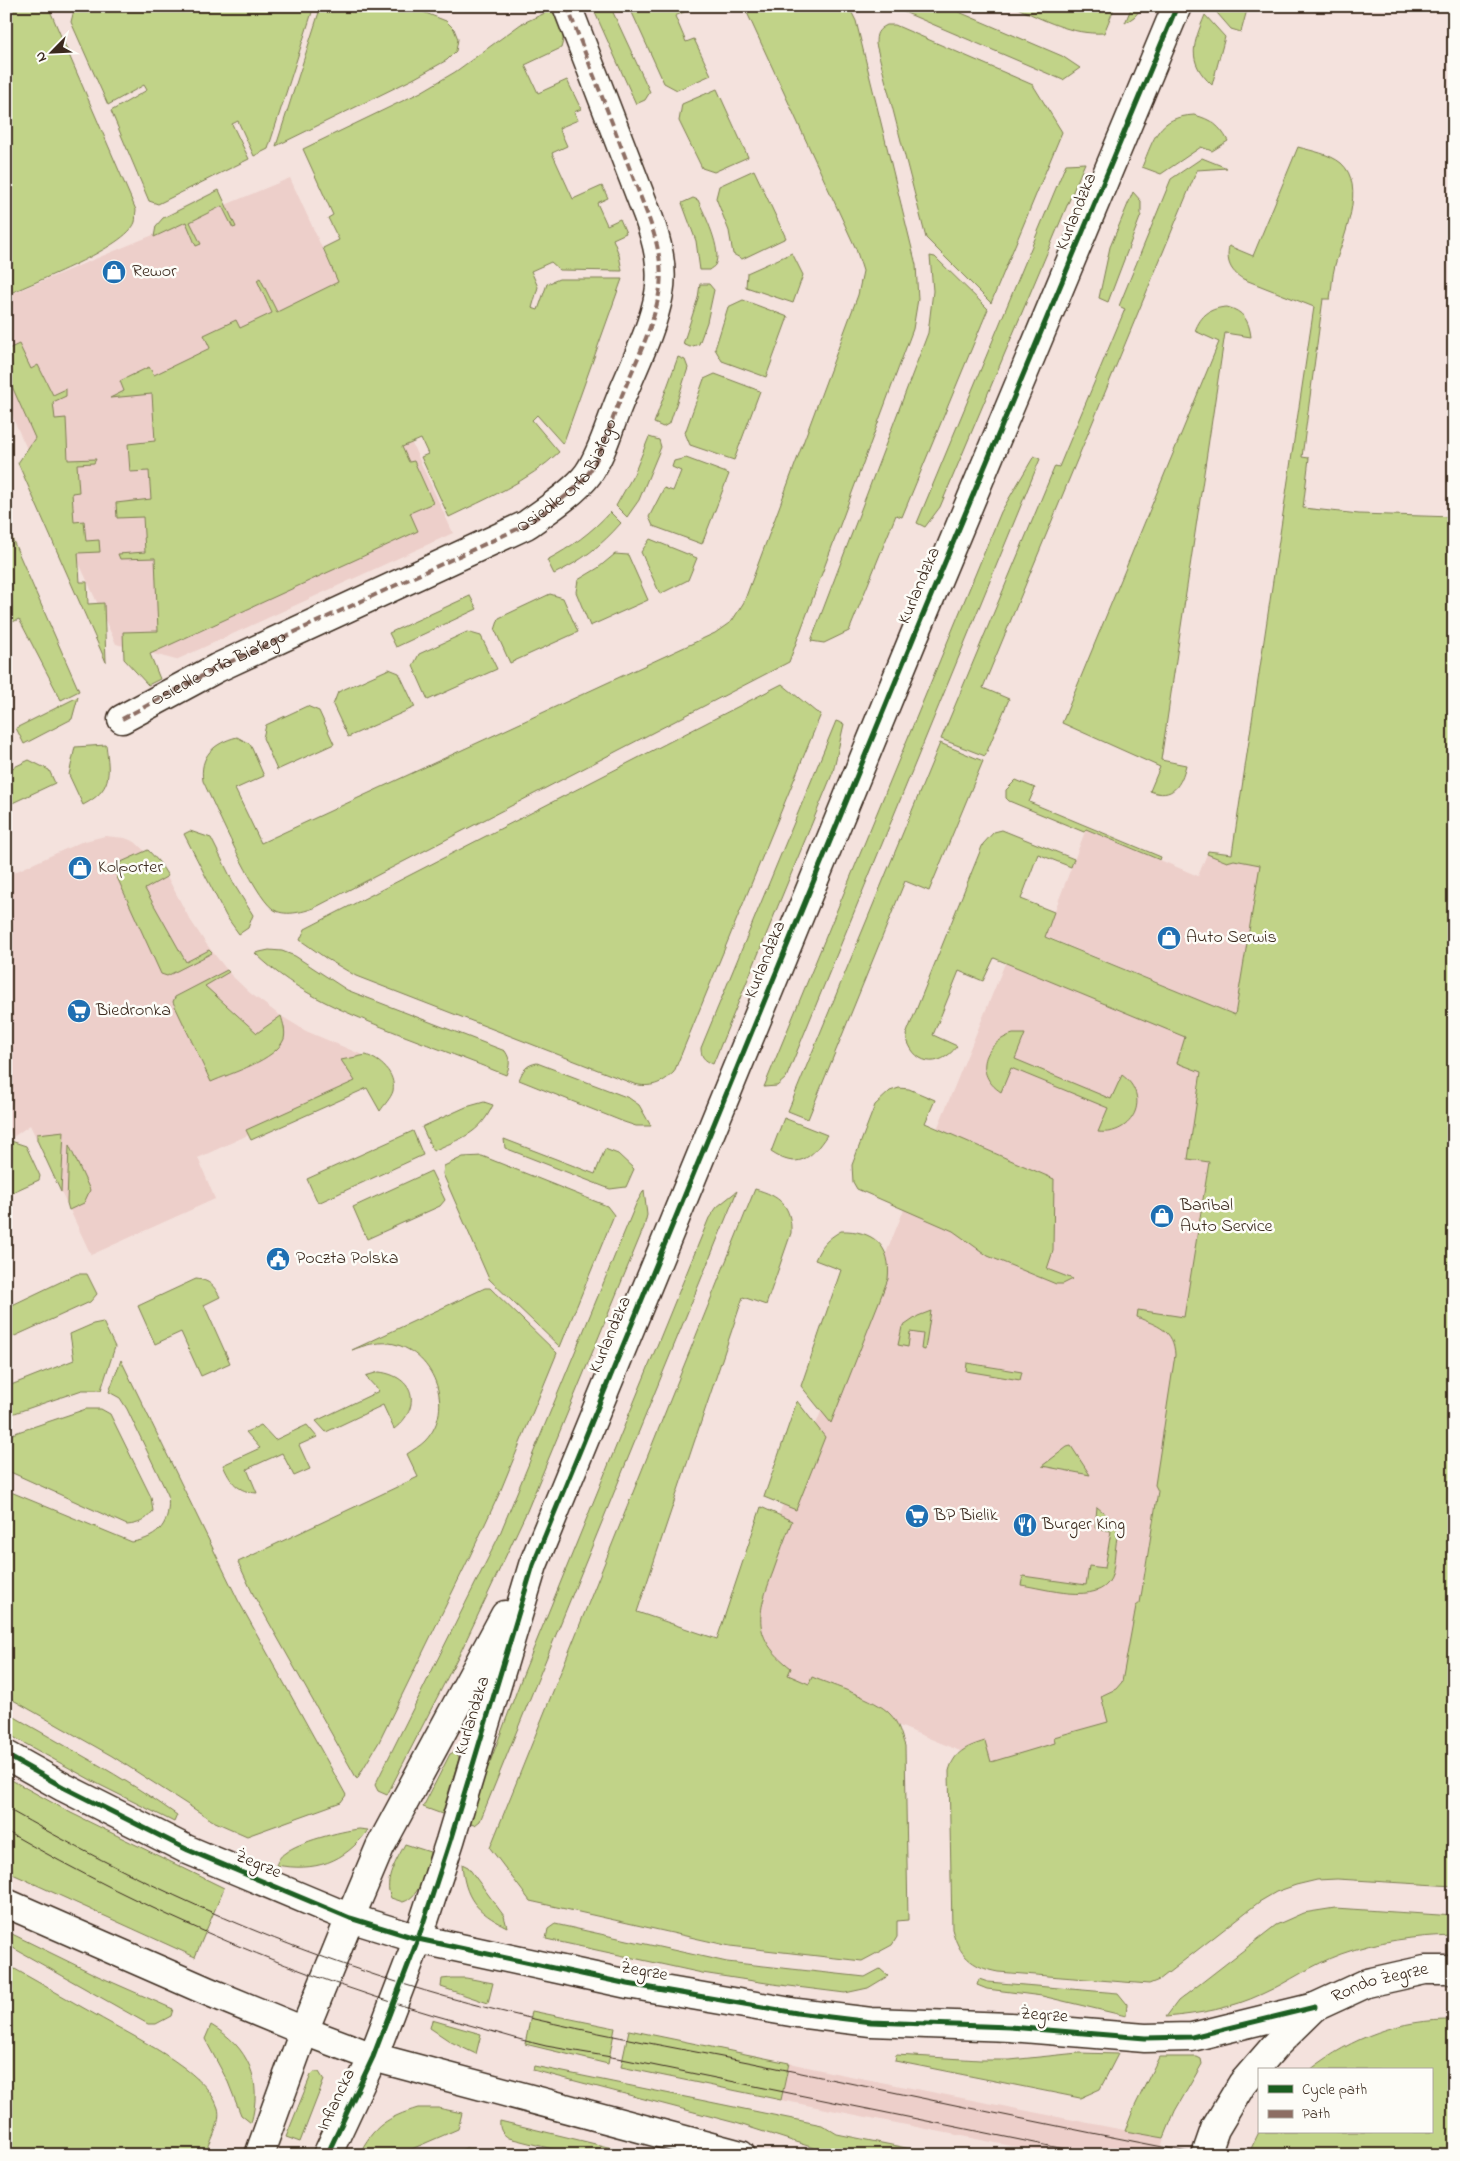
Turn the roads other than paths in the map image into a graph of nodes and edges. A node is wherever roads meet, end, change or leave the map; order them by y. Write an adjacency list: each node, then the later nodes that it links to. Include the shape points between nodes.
1 (567, 6): 3 (street, Osiedle Orła Białego, via 659,247 659,293 653,316 588,475 526,525 217,668)
2 (1177, 6): 4 (street, Kurlandzka)
3 (122, 719)
4 (532, 1565): 7 (street, Kurlandzka, via 389,1830); 8 (street, Kurlandzka)
5 (6, 1755): 7 (street, Żegrze, via 188,1850)
6 (6, 1903): 11 (street)
7 (350, 1918): 8 (street, Żegrze); 11 (street, Kurlandzka)
8 (418, 1938): 10 (street, Żegrze, via 628,1984 797,2013 871,2022 1010,2027 1144,2038 1192,2037); 12 (street, Kurlandzka)
9 (1454, 1970): 10 (street, Rondo Żegrze, via 1425,1970 1367,1983)
10 (1315, 2006): 16 (street, Rondo Żegrze, via 1242,2084 1215,2129)
11 (304, 2031): 12 (street); 13 (street)
12 (373, 2057): 14 (street, Inflancka); 15 (street)
13 (259, 2155)
14 (327, 2155)
15 (742, 2155)
16 (1206, 2155)

